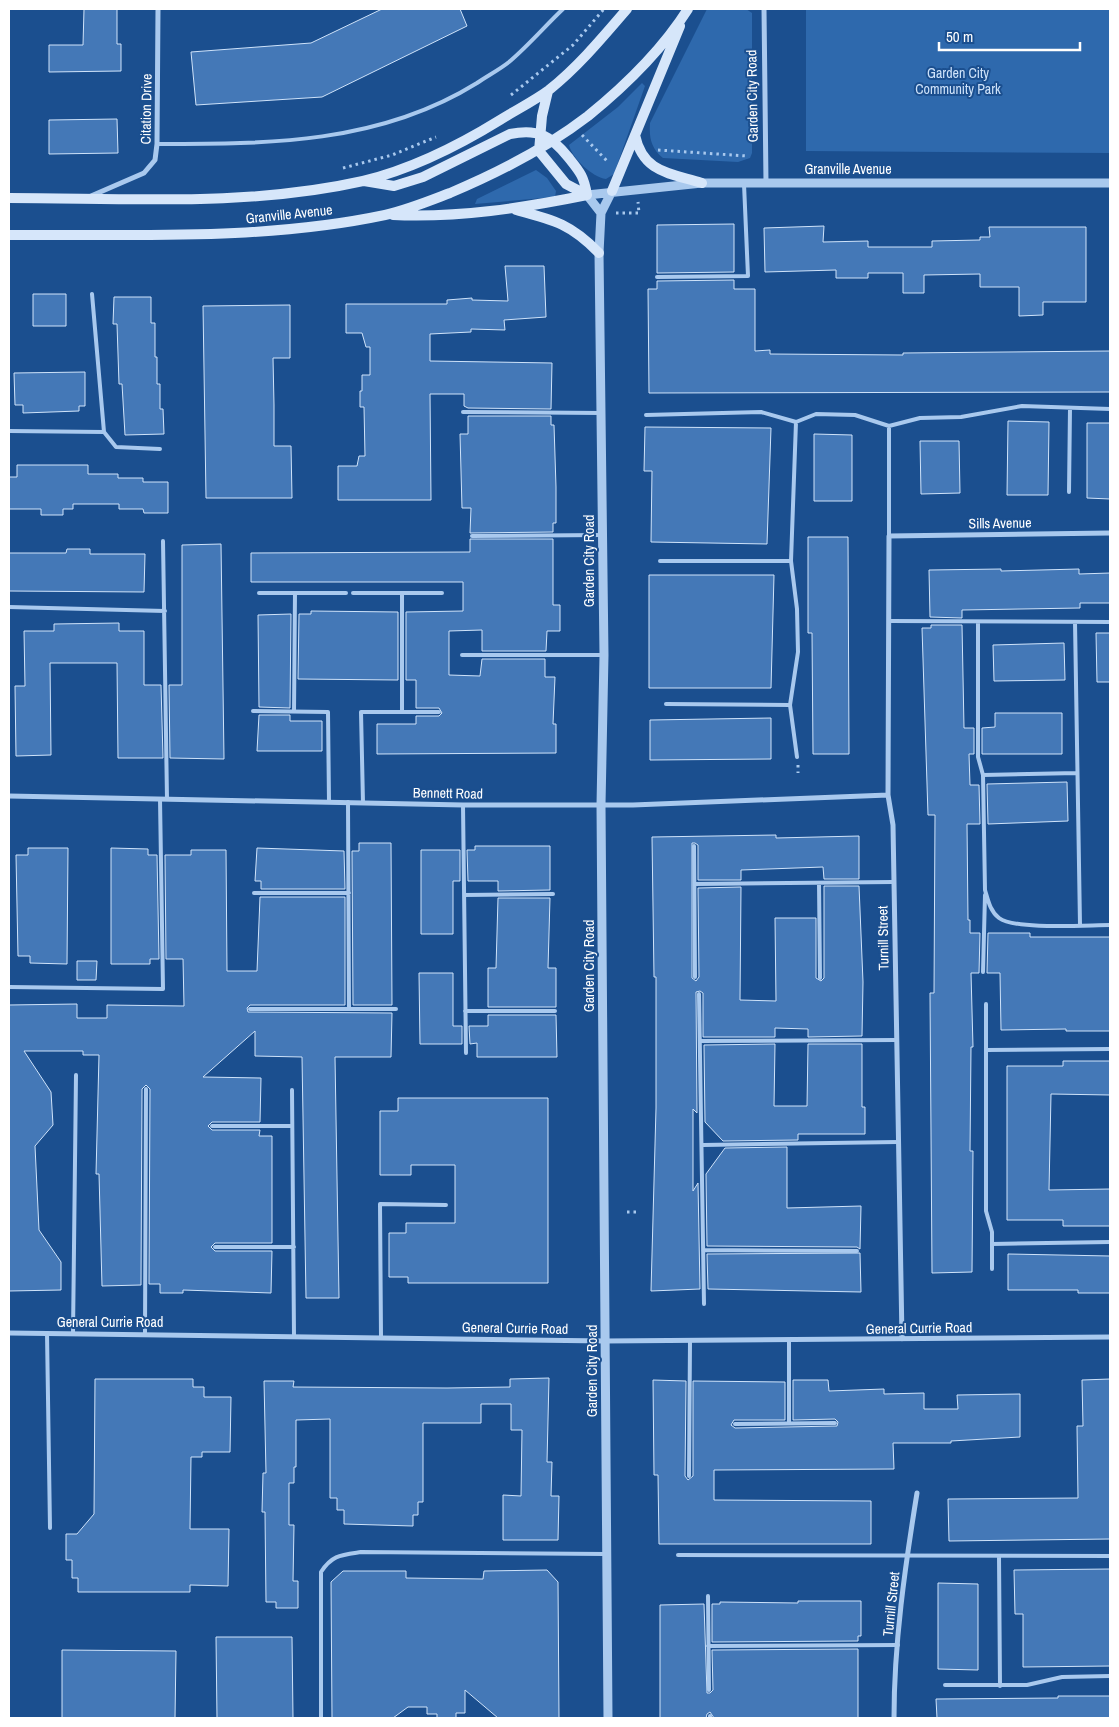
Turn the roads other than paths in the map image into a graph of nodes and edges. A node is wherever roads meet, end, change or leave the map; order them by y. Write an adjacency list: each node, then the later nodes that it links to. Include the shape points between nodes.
1 (158, 9): 10 (street, Citation Drive)
2 (563, 9): 10 (lane, via 508,63 446,102 393,122 318,137 259,144)
3 (627, 9): 6 (main road, via 596,46)
4 (764, 9): 15 (street, Garden City Road)
5 (686, 11): 8 (main road); 9 (main road, via 619,91)
6 (548, 91): 7 (main road); 12 (main road, Granville Avenue, via 461,144 416,164)
7 (540, 134): 9 (main road); 11 (main road); 12 (main road, via 524,131 510,134 423,177 394,186)
8 (635, 134): 13 (main road, via 638,151 655,168); 17 (main road)
9 (555, 141): 11 (main road, Granville Avenue); 18 (main road, via 584,177)
10 (157, 144): 20 (street, Citation Drive, via 155,160 144,173)
11 (539, 151): 18 (main road, via 566,184); 23 (main road, Granville Avenue, via 479,181)
12 (364, 180): 20 (main road, Granville Avenue, via 248,196)
13 (702, 183): 14 (street, Granville Avenue); 17 (street, Granville Avenue)
14 (744, 183): 15 (street, Granville Avenue); 26 (lane, via 748,276)
15 (766, 183): 16 (street, Granville Avenue)
16 (1110, 183)
17 (612, 191): 18 (street, Granville Avenue); 22 (street, Garden City Road)
18 (587, 195): 21 (main road); 22 (street)
19 (9, 198): 20 (main road, Granville Avenue)
20 (87, 198)
21 (510, 209): 23 (main road, via 434,217); 25 (main road, via 560,223 582,235)
22 (601, 213): 25 (street, Garden City Road)
23 (387, 214): 24 (main road, Granville Avenue, via 273,231)
24 (9, 235)
25 (599, 253): 31 (street, Garden City Road)
26 (657, 278)
27 (92, 294): 36 (lane)
28 (1070, 408): 29 (lane); 34 (lane, via 1022,406 961,417 920,418); 38 (lane)
29 (1110, 409)
30 (463, 412): 31 (lane)
31 (602, 413): 40 (street, Garden City Road)
32 (646, 415): 33 (lane, via 761,412)
33 (796, 422): 34 (lane, via 816,414 855,415); 45 (lane)
34 (889, 426): 42 (lane)
35 (9, 431): 36 (lane)
36 (104, 432): 37 (lane, via 116,446)
37 (160, 449)
38 (1069, 492)
39 (1110, 533): 42 (street, Sills Avenue)
40 (603, 535): 41 (lane); 59 (street, Garden City Road)
41 (472, 536)
42 (889, 536): 54 (street, Turnill Street)
43 (163, 541): 53 (lane)
44 (660, 561): 45 (lane)
45 (791, 561): 61 (lane, via 798,652)
46 (259, 593): 47 (lane)
47 (295, 593): 48 (lane); 63 (lane)
48 (346, 593)
49 (353, 593): 50 (lane)
50 (402, 593): 51 (lane); 64 (lane)
51 (442, 593)
52 (9, 607): 53 (lane)
53 (165, 611): 72 (lane)
54 (890, 620): 57 (lane); 70 (street, Turnill Street)
55 (1074, 622): 56 (lane); 57 (lane); 67 (lane)
56 (1110, 622)
57 (978, 623): 68 (lane, via 978,757)
58 (462, 655): 59 (lane)
59 (604, 655): 77 (street, Garden City Road)
60 (666, 704): 61 (lane)
61 (790, 705): 66 (lane)
62 (253, 711): 63 (lane)
63 (294, 712): 73 (lane, via 328,712)
64 (402, 712): 65 (lane); 75 (lane, via 361,712)
65 (440, 712)
66 (797, 757)
67 (1077, 773): 68 (lane); 87 (lane)
68 (983, 775): 82 (lane)
69 (9, 796): 71 (street, Bennett Road)
70 (888, 796): 77 (street, Bennett Road); 80 (street, Turnill Street, via 893,825)
71 (160, 799): 72 (street, Bennett Road); 92 (lane, via 163,989)
72 (168, 799): 73 (street, Bennett Road)
73 (329, 802): 74 (street, Bennett Road)
74 (348, 802): 75 (street, Bennett Road); 84 (lane)
75 (363, 803): 76 (street, Bennett Road)
76 (463, 805): 77 (street, Bennett Road); 86 (lane)
77 (601, 805): 130 (street, Garden City Road)
78 (694, 846): 81 (lane)
79 (819, 882): 80 (lane); 81 (lane); 91 (lane)
80 (893, 882): 100 (street, Turnill Street)
81 (695, 884): 90 (lane)
82 (985, 890): 87 (lane, via 998,918 1014,924); 89 (lane)
83 (254, 892): 84 (lane)
84 (349, 893): 96 (lane)
85 (553, 894): 86 (lane)
86 (464, 895): 98 (lane)
87 (1080, 925): 88 (lane)
88 (1110, 925)
89 (983, 972)
90 (695, 977)
91 (820, 978)
92 (9, 987)
93 (699, 994): 101 (lane)
94 (986, 1004): 103 (lane)
95 (250, 1009): 96 (lane)
96 (349, 1009): 97 (lane)
97 (396, 1009)
98 (465, 1010): 99 (lane); 104 (lane)
99 (555, 1010)
100 (896, 1040): 101 (lane); 110 (street, Turnill Street)
101 (700, 1041): 111 (lane)
102 (1110, 1049): 103 (lane)
103 (986, 1050): 114 (lane, via 986,1211)
104 (466, 1053)
105 (76, 1075): 123 (lane)
106 (146, 1089): 124 (lane)
107 (292, 1090): 109 (lane)
108 (212, 1126): 109 (lane)
109 (292, 1126): 115 (lane)
110 (898, 1142): 111 (lane); 129 (street, Turnill Street)
111 (703, 1145): 117 (lane)
112 (446, 1205): 126 (lane, via 380,1204)
113 (1110, 1242): 114 (lane)
114 (992, 1244): 119 (lane)
115 (294, 1246): 116 (lane); 125 (lane)
116 (215, 1247)
117 (703, 1250): 118 (lane); 120 (lane)
118 (857, 1251)
119 (992, 1269)
120 (704, 1304)
121 (9, 1333): 122 (street, General Currie Road)
122 (47, 1333): 123 (street, General Currie Road); 137 (lane)
123 (73, 1334): 124 (street, General Currie Road)
124 (145, 1334): 125 (street, General Currie Road)
125 (294, 1336): 126 (street, General Currie Road)
126 (381, 1337): 130 (street, General Currie Road)
127 (1110, 1337): 129 (street, General Currie Road)
128 (789, 1340): 129 (street, General Currie Road); 131 (street, General Currie Road); 132 (lane)
129 (902, 1340)
130 (605, 1341): 131 (street, General Currie Road); 138 (street, Garden City Road)
131 (690, 1341): 135 (lane)
132 (789, 1423): 133 (lane); 134 (lane)
133 (835, 1423)
134 (735, 1424)
135 (689, 1476)
136 (917, 1493): 140 (street, Turnill Street)
137 (50, 1528)
138 (607, 1554): 150 (lane, via 361,1552 340,1555 328,1561 321,1572); 151 (street, Garden City Road)
139 (678, 1555): 140 (lane)
140 (907, 1556): 141 (lane); 144 (street, Turnill Street)
141 (999, 1556): 142 (lane); 148 (lane)
142 (1110, 1556)
143 (708, 1596): 145 (lane)
144 (898, 1645): 145 (lane); 152 (street, Turnill Street)
145 (708, 1646): 149 (lane)
146 (1110, 1676): 148 (lane, via 1062,1677 1027,1685)
147 (945, 1685): 148 (lane)
148 (1000, 1686)
149 (708, 1690)
150 (321, 1718)
151 (608, 1718)
152 (894, 1718)

